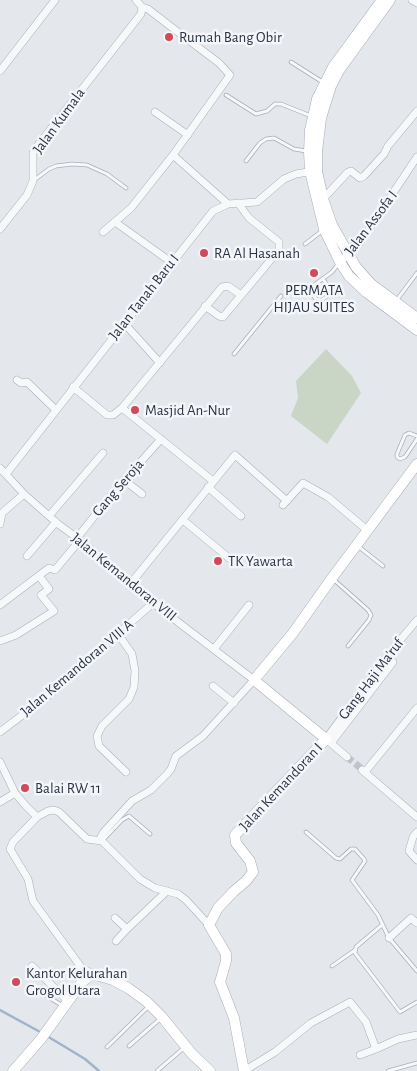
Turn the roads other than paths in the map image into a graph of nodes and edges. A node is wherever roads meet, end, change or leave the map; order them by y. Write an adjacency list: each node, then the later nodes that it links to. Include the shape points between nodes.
1 (55, 0): 10 (street)
2 (136, 0): 7 (street)
3 (382, 0): 8 (street)
4 (390, 0): 8 (street)
5 (412, 0): 6 (street)
6 (417, 3)
7 (145, 8): 16 (street, via 230,75); 22 (street, Jalan Kumala, via 35,149)
8 (354, 44): 11 (street, via 333,67); 15 (street)
9 (291, 62): 11 (lane)
10 (0, 71)
11 (324, 83): 15 (street, via 317,100)
12 (226, 94): 15 (lane, via 256,114 280,104)
13 (417, 111): 24 (street, via 364,176 360,178 350,171)
14 (155, 112): 16 (street)
15 (317, 117): 17 (street)
16 (188, 135): 18 (street)
17 (313, 152): 20 (lane, via 294,149 274,138 266,139); 21 (street)
18 (173, 155): 26 (street); 27 (street, via 131,208)
19 (417, 157): 32 (street, Jalan Assofa I)
20 (246, 161)
21 (314, 171): 24 (street); 25 (street, Jalan Tanah Baru I, via 284,179 258,201); 29 (street)
22 (33, 181): 23 (lane, via 56,166 87,165); 28 (street, via 27,195)
23 (126, 188)
24 (323, 199): 32 (street, via 332,225)
25 (238, 203): 26 (street, Jalan Tanah Baru I); 39 (street, via 249,218 280,244 279,250)
26 (228, 204): 33 (street, Jalan Tanah Baru I, via 213,211)
27 (114, 222): 30 (street); 33 (street)
28 (0, 229)
29 (324, 229): 31 (lane); 34 (street)
30 (103, 232)
31 (305, 244)
32 (348, 254): 34 (street, Jalan Assofa I); 42 (street, via 364,277)
33 (171, 262): 44 (street, Jalan Tanah Baru I)
34 (340, 262): 36 (lane); 42 (street, via 356,284)
35 (417, 273): 42 (lane)
36 (323, 279): 37 (lane); 37 (lane, via 329,288 325,298 316,299)
37 (308, 289): 38 (lane)
38 (303, 292)
39 (241, 295): 41 (street, via 224,285); 41 (street, via 223,317)
40 (281, 296): 46 (lane)
41 (205, 306): 47 (street)
42 (392, 306): 43 (street); 45 (street)
43 (417, 318)
44 (124, 323): 47 (street); 49 (street, Jalan Tanah Baru I)
45 (417, 330)
46 (234, 354)
47 (160, 363): 50 (street)
48 (17, 380): 51 (street, via 27,382)
49 (73, 387): 50 (street, via 107,415 113,415); 51 (street, Jalan Tanah Baru I)
50 (122, 408): 53 (street)
51 (56, 410): 57 (street, Jalan Tanah Baru I)
52 (417, 438): 52 (lane, via 409,433 406,435 397,454 400,459 405,457)
53 (160, 439): 58 (street, Gang Seroja); 59 (street)
54 (103, 453): 63 (street)
55 (417, 464): 68 (street)
56 (0, 468): 57 (street, Jalan Kemandoran VIII)
57 (6, 474): 61 (street, Jalan Kemandoran VIII)
58 (124, 480): 62 (street); 69 (street, Gang Seroja)
59 (213, 481): 60 (street); 68 (street, via 235,455 285,503 303,483 328,497)
60 (208, 488): 64 (street); 65 (street)
61 (24, 494): 63 (street, Jalan Kemandoran VIII); 67 (street, via 2,513)
62 (142, 494)
63 (49, 516): 66 (street, Jalan Kemandoran VIII)
64 (241, 516)
65 (183, 520): 72 (street); 76 (street)
66 (56, 522): 69 (street, Jalan Kemandoran VIII); 71 (street)
67 (0, 524)
68 (367, 530): 70 (street)
69 (78, 539): 74 (street, Gang Seroja, via 55,570 49,568); 76 (street, Jalan Kemandoran VIII)
70 (356, 545): 73 (lane); 75 (street)
71 (27, 556)
72 (234, 562)
73 (383, 566)
74 (39, 576): 78 (street); 82 (street, via 49,589 41,595 54,611)
75 (332, 578): 83 (lane, via 370,612 369,620); 86 (street)
76 (131, 583): 77 (street, Jalan Kemandoran VIII)
77 (154, 603): 81 (street, Jalan Kemandoran VIII A); 84 (street, Jalan Kemandoran VIII)
78 (0, 605)
79 (249, 605): 84 (street)
80 (417, 620): 91 (street, Gang Haji Ma'ruf)
81 (118, 634): 90 (street, Jalan Kemandoran VIII A, via 53,692); 94 (street, via 132,654 134,687 129,699 102,726 97,736 99,746)
82 (0, 641)
83 (348, 646)
84 (214, 649): 86 (street, Jalan Kemandoran VIII)
85 (392, 662): 91 (street)
86 (254, 680): 88 (street); 91 (street, Jalan Kemandoran VIII)
87 (213, 686): 88 (street)
88 (234, 703): 102 (street, via 204,736 176,756 170,772 151,790 132,801 103,833)
89 (417, 708): 98 (street, via 364,771)
90 (0, 732)
91 (328, 741): 92 (street); 107 (street, Jalan Kemandoran I, via 236,835 236,843 250,861 253,872 216,911)
92 (347, 757)
93 (0, 762): 95 (street)
94 (126, 772)
95 (15, 793): 96 (street); 97 (street)
96 (0, 802)
97 (38, 817): 102 (street, via 54,810 88,839); 116 (street, via 10,849 28,879 33,901 81,967)
98 (417, 817)
99 (306, 832): 108 (lane, via 336,858 340,859 355,849 364,859 352,879)
100 (417, 832): 103 (street, via 409,851)
101 (150, 834): 102 (lane, via 129,816)
102 (102, 841): 104 (street, via 140,879)
103 (417, 860)
104 (167, 891): 107 (street, via 186,900); 109 (street)
105 (115, 918): 109 (street)
106 (417, 923): 110 (street, via 411,918)
107 (209, 925): 132 (street, via 226,954 220,982 234,1018)
108 (382, 925): 110 (lane); 112 (lane)
109 (127, 929): 111 (street)
110 (389, 938): 115 (lane)
111 (116, 941)
112 (355, 950): 114 (lane); 118 (lane, via 400,1012)
113 (32, 966): 119 (street)
114 (332, 966)
115 (417, 971)
116 (92, 974): 119 (street); 120 (street, via 128,988)
117 (32, 987): 119 (lane)
118 (417, 1002)
119 (66, 1004): 130 (street)
120 (150, 1005): 121 (street); 125 (lane)
121 (162, 1017): 123 (lane); 124 (street)
122 (417, 1034): 126 (street)
123 (129, 1046)
124 (186, 1046): 129 (street); 131 (lane)
125 (107, 1047)
126 (376, 1049): 127 (street); 132 (street, via 366,1022 350,1002 310,1024 275,1052)
127 (360, 1055)
128 (417, 1064): 133 (lane)
129 (207, 1070)
130 (13, 1071)
131 (157, 1071)
132 (243, 1071)
133 (388, 1071)

